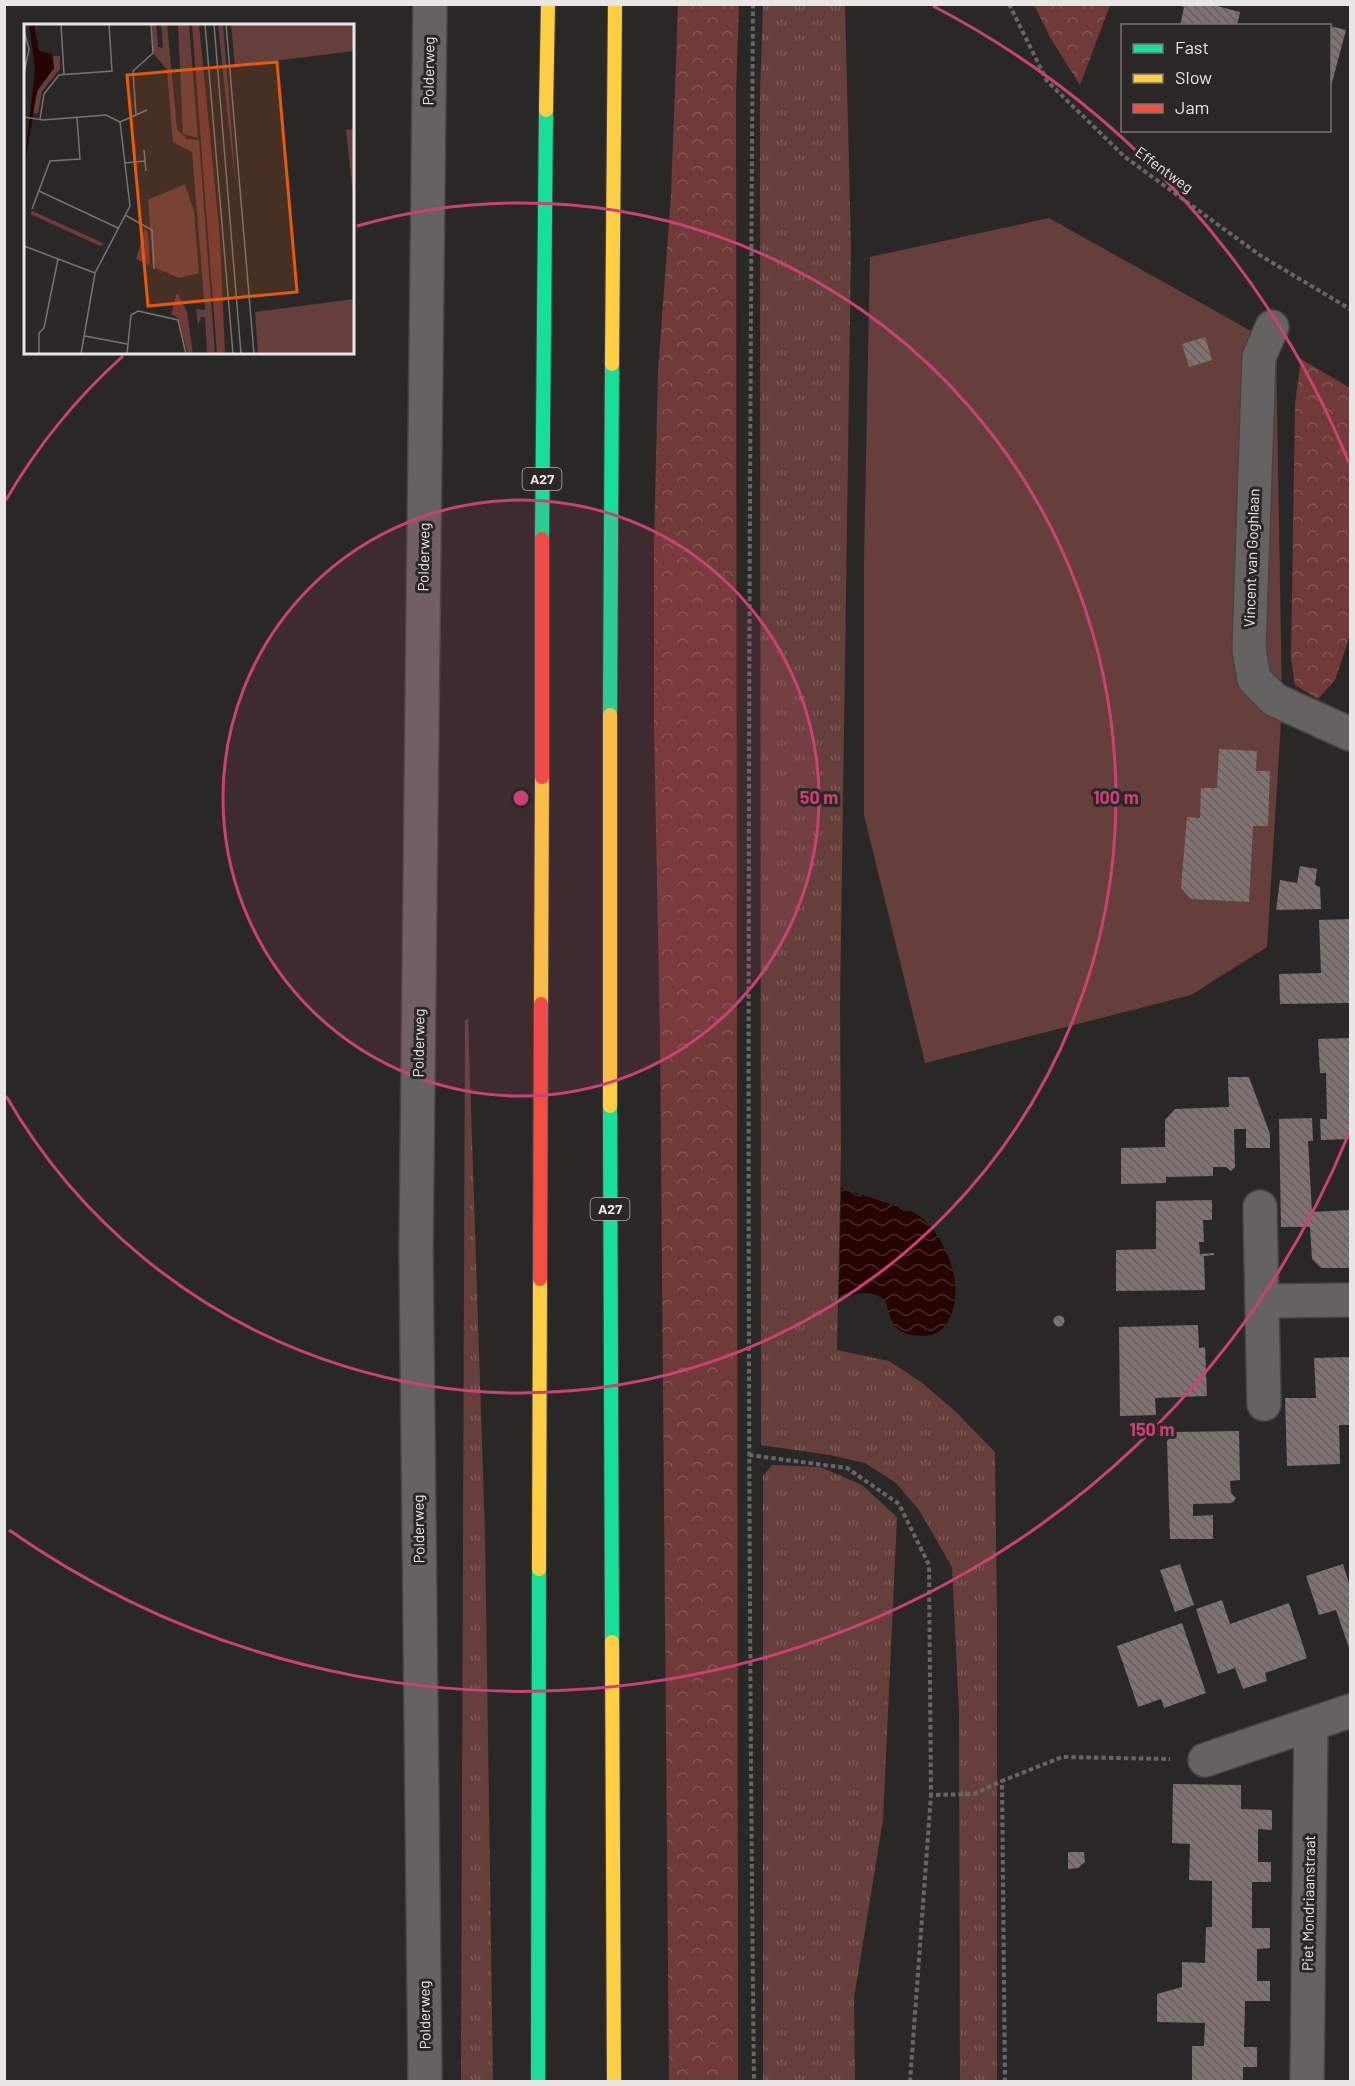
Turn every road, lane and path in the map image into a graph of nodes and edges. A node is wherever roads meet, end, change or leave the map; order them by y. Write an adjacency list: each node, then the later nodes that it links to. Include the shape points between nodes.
1 (430, 4): 19 (street, Polderweg, via 416,1250)
2 (548, 4): 20 (highway, A27, via 543,344)
3 (615, 4): 21 (highway, A27, via 609,1166)
4 (753, 4): 13 (path, via 748,655)
5 (1009, 4): 6 (path, Effentweg, via 1047,81 1125,157 1261,256)
6 (1350, 309)
7 (1272, 327): 8 (street, Vincent van Goghlaan, via 1259,357 1249,649 1254,679 1275,700)
8 (1350, 734)
9 (1260, 1207): 10 (street)
10 (1262, 1300): 11 (street); 12 (street)
11 (1350, 1300)
12 (1264, 1404)
13 (749, 1455): 18 (path, via 847,1468 899,1504 929,1565); 22 (path)
14 (1350, 1711): 15 (street)
15 (1311, 1724): 16 (street); 25 (street, Piet Mondriaanstraat)
16 (1204, 1760): 17 (path, via 1062,1756)
17 (1002, 1781): 18 (path, via 974,1794); 24 (path)
18 (931, 1795): 23 (path)
19 (425, 2082)
20 (538, 2082)
21 (614, 2082)
22 (754, 2082)
23 (910, 2082)
24 (1005, 2082)
25 (1307, 2082)

